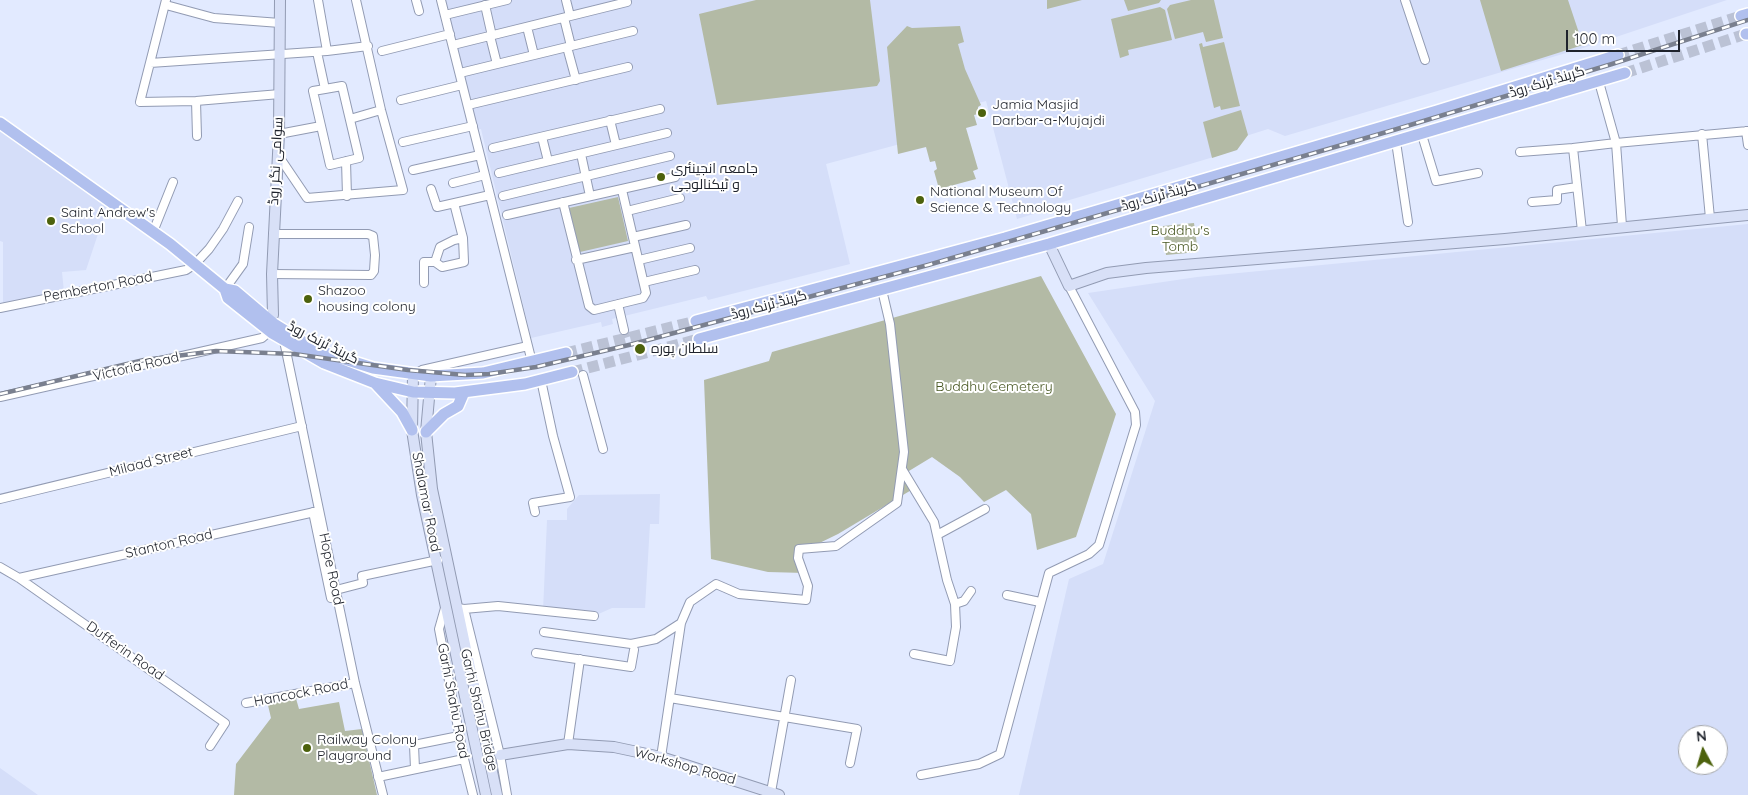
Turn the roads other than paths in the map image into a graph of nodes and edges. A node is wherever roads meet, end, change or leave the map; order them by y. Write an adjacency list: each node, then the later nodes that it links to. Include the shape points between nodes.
1 (280, 0): 15 (main road, سوامی نگر روڈ)
2 (318, 0): 23 (street)
3 (356, 0): 21 (street)
4 (416, 0): 12 (street)
5 (441, 0): 13 (street)
6 (566, 0): 14 (street)
7 (1405, 0): 29 (street)
8 (166, 1): 15 (street, via 214,18); 30 (street)
9 (502, 1): 11 (street)
10 (627, 2): 14 (street)
11 (485, 6): 13 (street); 19 (street)
12 (419, 11)
13 (445, 15): 18 (street)
14 (567, 17): 16 (street); 22 (street)
15 (280, 23): 26 (main road, سوامی نگر روڈ)
16 (527, 27): 19 (street); 27 (street)
17 (632, 31): 22 (street)
18 (450, 34): 20 (street); 24 (street)
19 (491, 36): 20 (street); 31 (street)
20 (452, 45): 33 (street)
21 (368, 46): 23 (street); 45 (street)
22 (569, 46): 27 (street); 35 (street)
23 (326, 51): 25 (street)
24 (382, 51)
25 (317, 52): 26 (street); 38 (street)
26 (279, 54): 30 (street); 39 (main road, سوامی نگر روڈ)
27 (534, 55): 31 (street)
28 (1618, 55): 43 (main road, گرینڈ ٹرنک روڈ)
29 (1424, 60)
30 (150, 63): 41 (street, via 140,102)
31 (497, 64): 33 (street)
32 (628, 68): 35 (street)
33 (460, 73): 37 (street)
34 (1625, 73): 36 (main road, گرینڈ ٹرنک روڈ)
35 (576, 80): 42 (street)
36 (1599, 82): 49 (main road, گرینڈ ٹرنک روڈ); 61 (street)
37 (462, 84): 40 (street); 42 (street)
38 (325, 89): 46 (street, via 342,86); 50 (street, via 313,91)
39 (280, 94): 41 (street); 54 (main road, سوامی نگر روڈ)
40 (401, 100)
41 (196, 101): 57 (street)
42 (468, 105): 51 (street)
43 (1454, 105): 49 (main road); 122 (main road, گرینڈ ٹرنک روڈ, via 1004,238)
44 (660, 108): 47 (street)
45 (381, 110): 46 (street); 85 (street, via 402,190)
46 (350, 119): 71 (street, via 359,158)
47 (610, 120): 58 (street); 62 (street)
48 (0, 123): 102 (main road, گرینڈ ٹرنک روڈ)
49 (1458, 124): 56 (main road, گرینڈ ٹرنک روڈ)
50 (321, 126): 54 (street); 71 (street, via 330,165)
51 (473, 126): 59 (street); 68 (street)
52 (1747, 131): 55 (street); 63 (street)
53 (667, 133): 62 (street)
54 (279, 134): 70 (main road, سوامی نگر روڈ)
55 (1702, 134): 61 (street); 96 (street)
56 (1422, 135): 60 (main road, گرینڈ ٹرنک روڈ); 75 (street, via 1436,181)
57 (197, 136)
58 (542, 136): 64 (street); 72 (street)
59 (404, 142)
60 (1396, 142): 97 (street); 106 (main road, گرینڈ ٹرنک روڈ)
61 (1616, 143): 65 (street); 99 (street)
62 (616, 145): 67 (street)
63 (1748, 146)
64 (493, 148)
65 (1573, 148): 66 (street); 81 (street)
66 (1520, 152)
67 (581, 154): 72 (street); 77 (street)
68 (480, 155): 73 (street); 76 (street)
69 (670, 156): 77 (street)
70 (277, 160): 85 (street, via 282,161 307,198); 103 (main road, سوامی نگر روڈ)
71 (346, 161): 85 (street)
72 (548, 162): 74 (street)
73 (412, 170)
74 (498, 173)
75 (1478, 173)
76 (485, 175): 80 (street); 84 (street)
77 (586, 176): 86 (street); 87 (street)
78 (675, 177): 83 (street)
79 (173, 182): 102 (street)
80 (453, 183)
81 (1577, 188): 91 (street, via 1557,190 1557,200); 101 (street)
82 (431, 189): 92 (street, via 437,208)
83 (622, 190): 87 (street); 93 (street)
84 (490, 195): 92 (street); 127 (street)
85 (347, 196)
86 (503, 196)
87 (590, 196): 90 (street)
88 (680, 198): 93 (street)
89 (238, 201): 112 (street, via 223,230)
90 (563, 202): 94 (street); 109 (street)
91 (1532, 202)
92 (454, 203): 105 (street)
93 (627, 211): 104 (street)
94 (507, 215)
95 (1748, 215): 96 (main road)
96 (1710, 218): 99 (main road)
97 (1408, 222)
98 (686, 224): 104 (street)
99 (1622, 226): 101 (main road)
100 (249, 228): 118 (street, via 243,264)
101 (1582, 231): 117 (main road, via 1146,268 1107,273)
102 (153, 232): 112 (main road, گرینڈ ٹرنک روڈ)
103 (273, 234): 114 (main road, سوامی نگر روڈ); 114 (street, via 368,234 373,236 375,255 371,275)
104 (633, 237): 107 (street)
105 (463, 238): 111 (street, via 440,247); 111 (street, via 464,262 442,266)
106 (1049, 244): 117 (main road); 119 (main road, گرینڈ ٹرنک روڈ)
107 (635, 246): 109 (street); 110 (street)
108 (690, 248): 110 (street)
109 (576, 260): 120 (street, via 588,306 594,310)
110 (639, 260): 115 (street)
111 (435, 262): 116 (street, via 424,262)
112 (195, 264): 118 (main road, گرینڈ ٹرنک روڈ); 121 (street, Pemberton Road, via 186,270)
113 (695, 270): 115 (street)
114 (272, 274): 123 (main road, سوامی نگر روڈ, via 273,316)
115 (644, 282): 120 (street, via 646,293 643,298)
116 (424, 283)
117 (1069, 286): 156 (street, via 1137,418 1099,545 1089,554 1049,573)
118 (225, 289): 123 (main road, گرینڈ ٹرنک روڈ, via 228,298)
119 (882, 290): 125 (main road, گرینڈ ٹرنک روڈ); 143 (street, via 890,324 904,452)
120 (618, 304): 124 (street)
121 (0, 308)
122 (696, 322)
123 (269, 326): 126 (main road, گرینڈ ٹرنک روڈ); 131 (main road, گرینڈ ٹرنک روڈ, via 332,356); 138 (street, Victoria Road, via 262,338)
124 (624, 330)
125 (699, 339)
126 (284, 341): 134 (main road, گرینڈ ٹرنک روڈ, via 324,363); 139 (street, Hope Road)
127 (528, 346): 129 (street); 131 (street, via 422,370)
128 (566, 353): 129 (main road, گرینڈ ٹرنک روڈ)
129 (532, 362): 132 (main road, گرینڈ ٹرنک روڈ, via 483,373)
130 (577, 373): 133 (main road, گرینڈ ٹرنک روڈ); 142 (street)
131 (413, 375): 132 (main road, گرینڈ ٹرنک روڈ); 135 (main road, Shalamar Road)
132 (431, 376): 136 (main road, Shalamar Road)
133 (541, 380): 137 (main road, گرینڈ ٹرنک روڈ); 147 (street, via 570,497 533,503)
134 (375, 383): 135 (main road, گرینڈ ٹرنک روڈ); 140 (main road, via 402,412)
135 (413, 392): 136 (main road, گرینڈ ٹرنک روڈ); 140 (main road, Shalamar Road)
136 (429, 392): 137 (main road, گرینڈ ٹرنک روڈ); 141 (main road, Shalamar Road)
137 (464, 392): 141 (main road, via 458,406 444,414)
138 (0, 397)
139 (302, 426): 144 (street, Milaad Street); 146 (street, Hope Road)
140 (412, 430): 149 (main road, Shalamar Road, via 422,496)
141 (426, 432): 159 (main road, Shalamar Road, via 432,489)
142 (603, 450)
143 (902, 468): 148 (street, via 934,522); 161 (street, via 897,503 836,546 799,549 798,558 808,586 806,600 739,594 716,584 690,602)
144 (0, 499)
145 (985, 509): 148 (street)
146 (316, 512): 151 (street, Stanton Road); 152 (street, Hope Road); 155 (street)
147 (534, 512)
148 (937, 535): 157 (street)
149 (438, 560): 152 (street, via 362,576 363,583); 158 (main road, Shalamar Road)
150 (0, 567): 151 (street, Dufferin Road)
151 (19, 578): 176 (street, Dufferin Road, via 225,722)
152 (336, 590): 170 (street, Hope Road)
153 (971, 591): 157 (street, via 964,601)
154 (1007, 595): 156 (street)
155 (331, 598)
156 (1040, 602): 182 (street, via 1000,754 979,764)
157 (955, 604): 167 (street, via 956,626 950,661)
158 (445, 608): 163 (main road, Shalamar Road); 174 (street, Garhi Shahu Road, via 439,629)
159 (461, 608): 160 (street, via 498,606); 162 (main road, Shalamar Road); 177 (street)
160 (594, 616)
161 (681, 623): 164 (street, via 656,639 631,644); 171 (street)
162 (460, 626): 188 (main road, Garhi Shahu Bridge)
163 (449, 628): 187 (main road, Garhi Shahu Bridge)
164 (544, 632)
165 (634, 650): 168 (street, via 631,667)
166 (536, 653): 168 (street)
167 (914, 654)
168 (580, 659): 175 (street)
169 (791, 680): 173 (street)
170 (355, 682): 172 (street, Hancock Road); 183 (street, Hope Road)
171 (670, 698): 173 (street); 178 (street)
172 (246, 703)
173 (784, 717): 180 (street, via 857,729); 184 (street)
174 (459, 736): 179 (street, Garhi Shahu Road); 181 (street, via 414,745)
175 (568, 744): 177 (main road, Workshop Road); 178 (main road, Workshop Road, via 614,747)
176 (210, 746)
177 (500, 755): 189 (street)
178 (661, 757): 184 (main road, Workshop Road)
179 (464, 759): 181 (street); 186 (street, Garhi Shahu Road)
180 (850, 764)
181 (415, 769): 183 (street)
182 (921, 775)
183 (378, 777): 185 (street, Hope Road)
184 (775, 794)
185 (383, 795)
186 (473, 795)
187 (486, 795)
188 (498, 795)
189 (507, 795)

